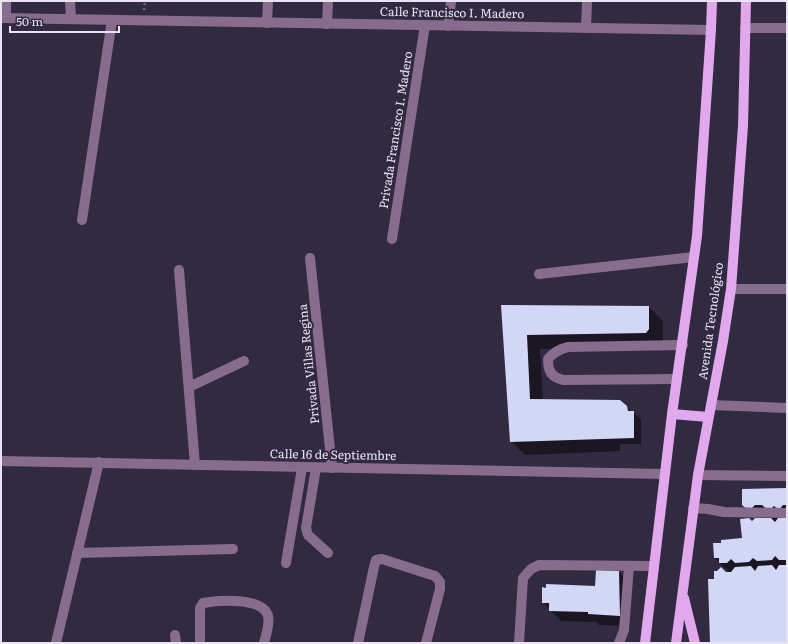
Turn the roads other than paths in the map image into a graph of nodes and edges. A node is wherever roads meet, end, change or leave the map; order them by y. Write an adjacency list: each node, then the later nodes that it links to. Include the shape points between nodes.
1 (6, 1): 9 (street)
2 (70, 1): 10 (street)
3 (268, 1): 12 (street)
4 (328, 1): 13 (street)
5 (451, 1): 15 (street)
6 (587, 1): 16 (street)
7 (712, 1): 19 (main road, Avenida Tecnológico)
8 (746, 1): 17 (main road, Avenida Tecnológico)
9 (3, 18): 10 (street, Calle Francisco I. Madero)
10 (71, 19): 11 (street, Calle Francisco I. Madero)
11 (112, 20): 12 (street, Calle Francisco I. Madero); 20 (street)
12 (267, 23): 13 (street, Calle Francisco I. Madero)
13 (328, 24): 14 (street, Calle Francisco I. Madero)
14 (425, 25): 15 (street, Calle Francisco I. Madero); 21 (street, Privada Francisco I. Madero)
15 (448, 26): 16 (street, Calle Francisco I. Madero)
16 (586, 28): 19 (street, Calle Francisco I. Madero)
17 (745, 28): 18 (street); 26 (main road, Avenida Tecnológico, via 744,126)
18 (787, 28)
19 (712, 30): 22 (main road, Avenida Tecnológico)
20 (82, 220)
21 (392, 239)
22 (694, 257): 25 (street); 28 (main road, Avenida Tecnológico)
23 (310, 258): 41 (street, Privada Villas Regina)
24 (179, 270): 31 (street)
25 (539, 274)
26 (731, 289): 27 (street); 32 (main road, Avenida Tecnológico)
27 (787, 290)
28 (683, 345): 30 (main road, Avenida Tecnológico); 30 (street, via 568,347 553,353 548,360 550,373 555,378 563,380)
29 (244, 361): 31 (street)
30 (677, 379): 34 (main road, Avenida Tecnológico)
31 (189, 387): 38 (street)
32 (711, 405): 33 (street); 35 (main road, Avenida Tecnológico)
33 (787, 408)
34 (672, 414): 35 (main road); 42 (main road, Avenida Tecnológico)
35 (708, 417): 43 (main road, Avenida Tecnológico)
36 (1, 461): 37 (street, Calle 16 de Septiembre)
37 (99, 462): 38 (street, Calle 16 de Septiembre); 48 (street)
38 (195, 465): 39 (street, Calle 16 de Septiembre)
39 (302, 468): 40 (street, Calle 16 de Septiembre); 50 (street)
40 (316, 468): 41 (street, Calle 16 de Septiembre); 49 (street, via 306,528 308,535)
41 (332, 468): 42 (street, Calle 16 de Septiembre)
42 (665, 474): 52 (main road, Avenida Tecnológico)
43 (698, 475): 44 (street); 45 (main road, Avenida Tecnológico)
44 (787, 476)
45 (693, 508): 46 (street, via 724,512); 53 (main road, Avenida Tecnológico)
46 (787, 513)
47 (233, 549): 48 (street)
48 (77, 553): 55 (street)
49 (328, 553)
50 (286, 563)
51 (629, 566): 52 (street); 60 (street, via 539,565 531,569 523,578); 61 (street, via 624,630)
52 (654, 566): 54 (main road, Avenida Tecnológico)
53 (682, 588): 64 (main road, Avenida Tecnológico); 65 (main road)
54 (647, 621): 62 (main road); 63 (main road, Avenida Tecnológico)
55 (56, 643)
56 (200, 643): 57 (street, via 200,608 203,603 215,601 258,604 266,610 269,617)
57 (264, 643)
58 (358, 643): 59 (street, via 374,567 376,560 382,558 435,576 440,582)
59 (426, 643)
60 (519, 643)
61 (619, 643)
62 (638, 643)
63 (644, 643)
64 (676, 643)
65 (695, 643)

